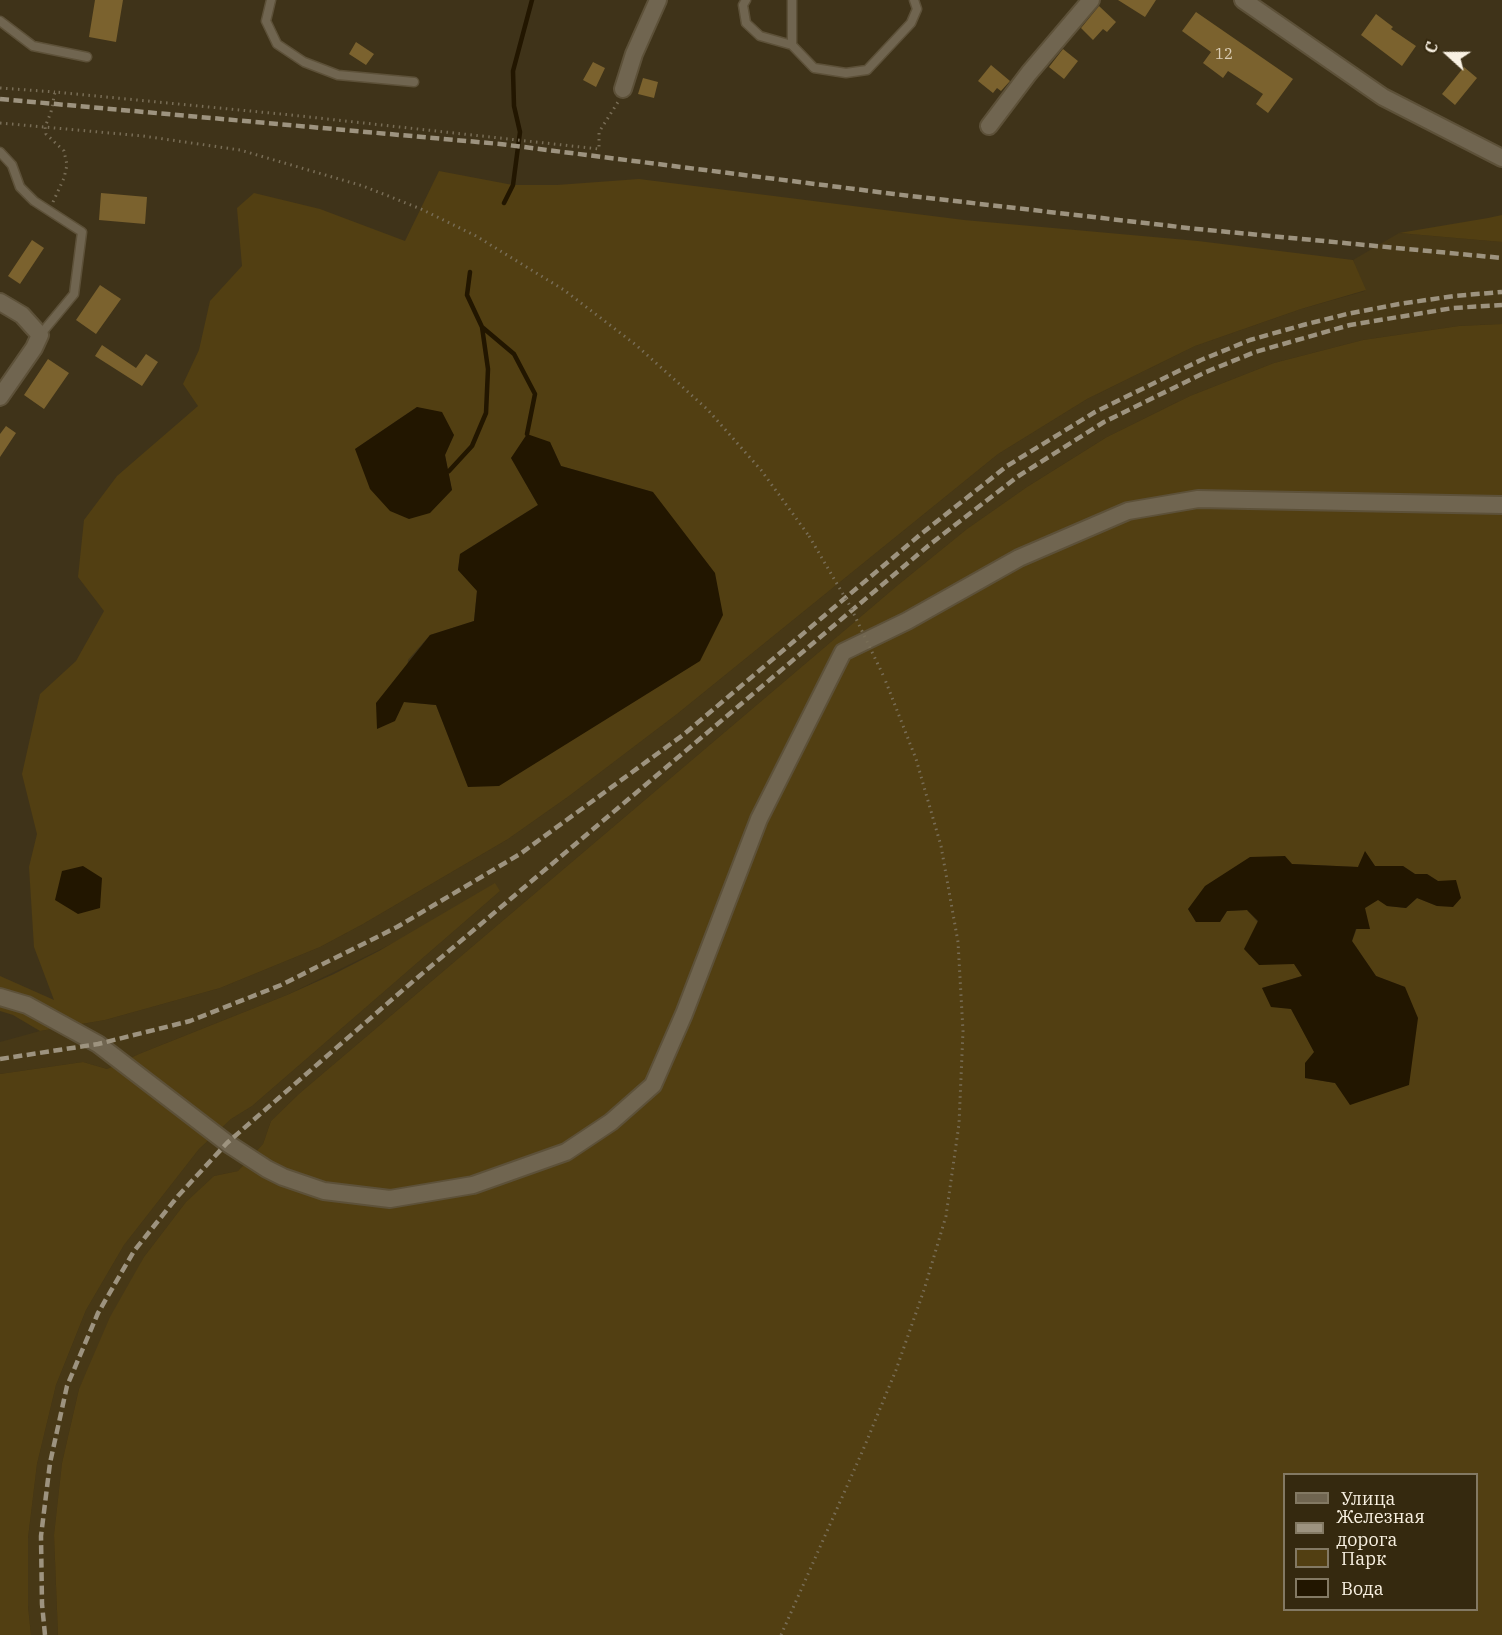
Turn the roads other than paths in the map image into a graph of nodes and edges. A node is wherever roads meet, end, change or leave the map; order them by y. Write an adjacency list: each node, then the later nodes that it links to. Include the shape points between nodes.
1 (271, 0): 11 (lane, via 266,21 277,44 304,62 338,75)
2 (658, 0): 12 (street)
3 (746, 0): 9 (lane, via 746,23 760,36)
4 (792, 0): 9 (lane)
5 (914, 0): 9 (lane, via 917,9 911,23 867,70 846,73 814,68)
6 (1091, 0): 13 (street)
7 (1243, 0): 15 (street, via 1383,97)
8 (0, 21): 10 (lane, via 33,46)
9 (792, 45)
10 (87, 57)
11 (414, 82)
12 (623, 89)
13 (989, 126)
14 (0, 152): 17 (lane, via 12,165 20,187 34,201 82,232 74,294)
15 (1502, 158)
16 (0, 302): 17 (street, via 22,315)
17 (40, 335): 18 (street)
18 (0, 397)
19 (1502, 506): 20 (street, via 1198,499 1128,511 1019,558 843,652 759,819 653,1085 611,1122 566,1152 473,1185 390,1199 324,1191 283,1177 227,1143 98,1044 27,1005)
20 (0, 997)

